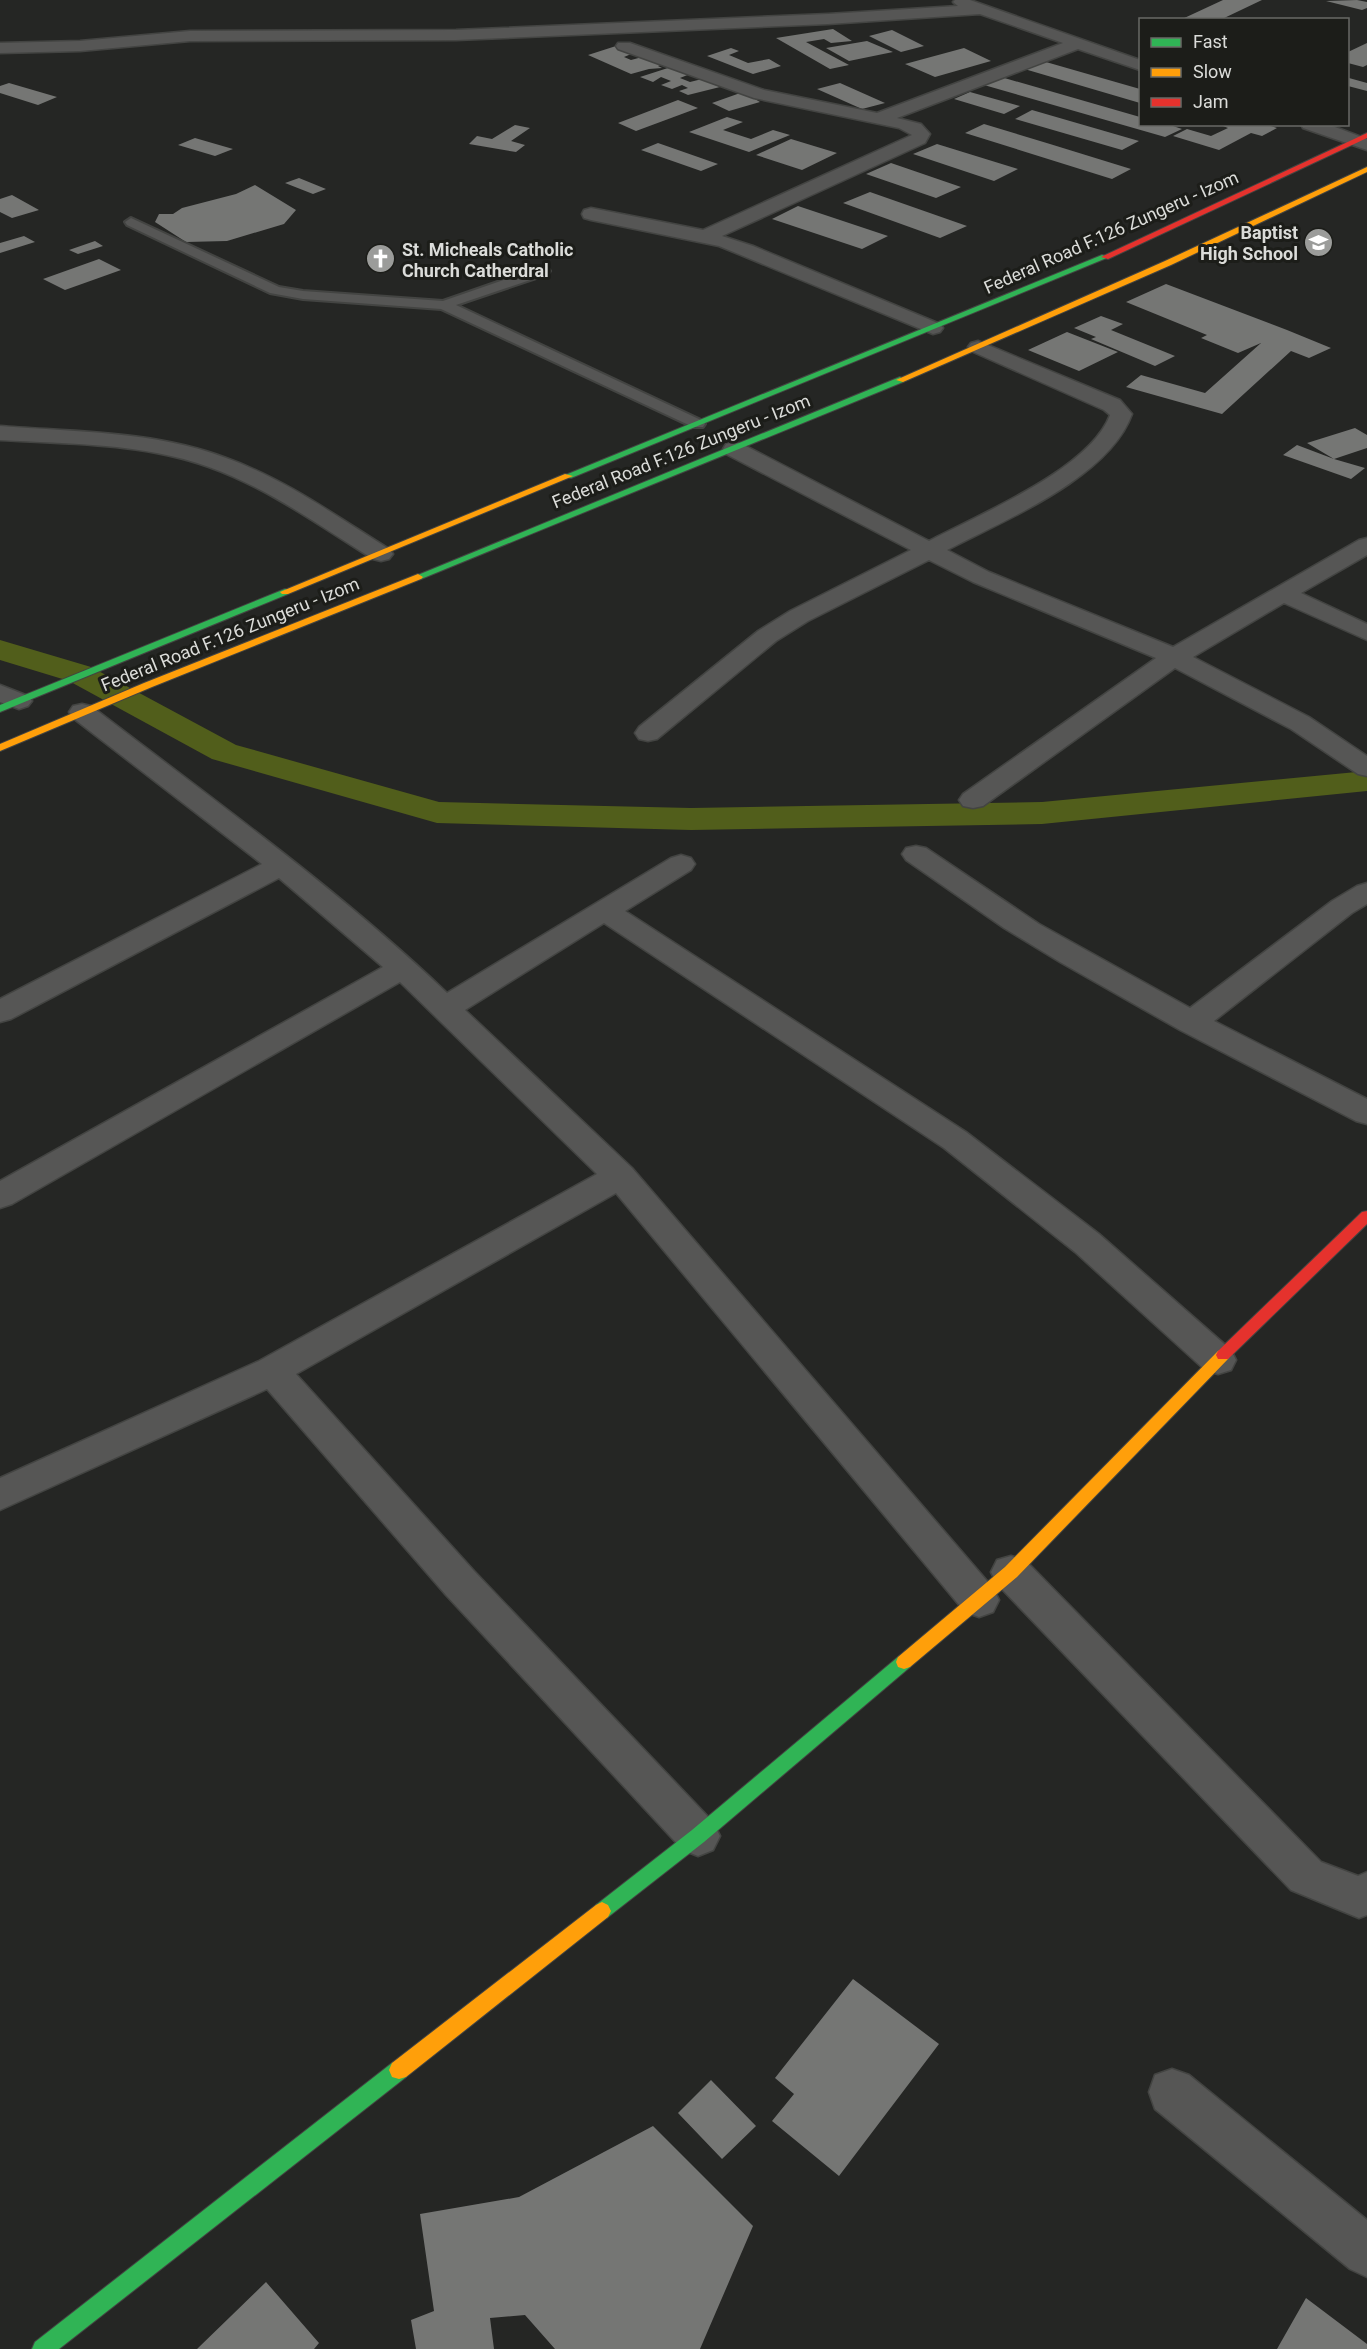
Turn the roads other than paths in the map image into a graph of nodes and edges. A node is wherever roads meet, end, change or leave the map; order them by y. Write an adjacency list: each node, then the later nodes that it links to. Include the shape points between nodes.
1 (956, 0): 2 (street)
2 (981, 9): 3 (street); 5 (street, via 467,34 190,36 80,46)
3 (1079, 43): 6 (street); 7 (street)
4 (624, 46): 7 (street, via 760,94)
5 (0, 48)
6 (1139, 65)
7 (879, 119): 13 (street, via 915,128 921,134 919,139)
8 (1316, 126): 9 (street)
9 (1363, 140): 16 (main road, Federal Road F.126 Zungeru - Izom, via 1139,243)
10 (1367, 169): 17 (main road, Federal Road F.126 Zungeru - Izom)
11 (591, 214): 13 (street)
12 (131, 222): 15 (lane, via 275,290)
13 (704, 237): 16 (street, via 750,250)
14 (543, 271): 15 (lane)
15 (444, 305): 18 (lane)
16 (933, 328): 18 (main road, Federal Road F.126 Zungeru - Izom)
17 (978, 347): 20 (main road, Federal Road F.126 Zungeru - Izom); 24 (street, via 1112,405 1121,414 1119,424 1086,462 1067,477)
18 (698, 424): 21 (main road, Federal Road F.126 Zungeru - Izom)
19 (0, 433): 25 (street, via 127,442 192,454 254,478)
20 (735, 449): 22 (main road, Federal Road F.126 Zungeru - Izom); 24 (street)
21 (485, 522): 22 (main road); 25 (main road, Federal Road F.126 Zungeru - Izom)
22 (514, 539): 30 (main road, Federal Road F.126 Zungeru - Izom)
23 (1367, 545): 26 (street)
24 (928, 551): 28 (street, via 981,578); 31 (street, via 767,636)
25 (381, 554): 29 (main road, Federal Road F.126 Zungeru - Izom)
26 (1281, 593): 27 (street); 28 (street)
27 (1367, 633)
28 (1174, 657): 33 (street, via 1300,723); 34 (street)
29 (13, 699)
30 (88, 710): 32 (main road, Federal Road F.126 Zungeru - Izom); 37 (street)
31 (648, 733)
32 (0, 748)
33 (1360, 763)
34 (973, 800)
35 (916, 854): 43 (street, via 1027,929)
36 (681, 864): 39 (street)
37 (281, 865): 40 (street); 42 (street)
38 (1367, 892): 43 (street)
39 (604, 910): 41 (street); 48 (street, via 955,1140 1087,1244)
40 (403, 968): 41 (street); 46 (street)
41 (445, 1008): 45 (street)
42 (0, 1012)
43 (1191, 1023): 44 (street)
44 (1367, 1113)
45 (620, 1176): 49 (street); 52 (street)
46 (0, 1196)
47 (1367, 1216): 48 (main road)
48 (1218, 1360): 51 (main road)
49 (272, 1371): 50 (street); 53 (street, via 460,1583)
50 (0, 1495)
51 (1011, 1572): 52 (main road); 54 (street, via 1306,1876 1359,1897)
52 (978, 1600): 53 (main road)
53 (698, 1836): 57 (main road)
54 (1367, 1893)
55 (1172, 2091): 56 (street)
56 (1367, 2252)
57 (42, 2349)

